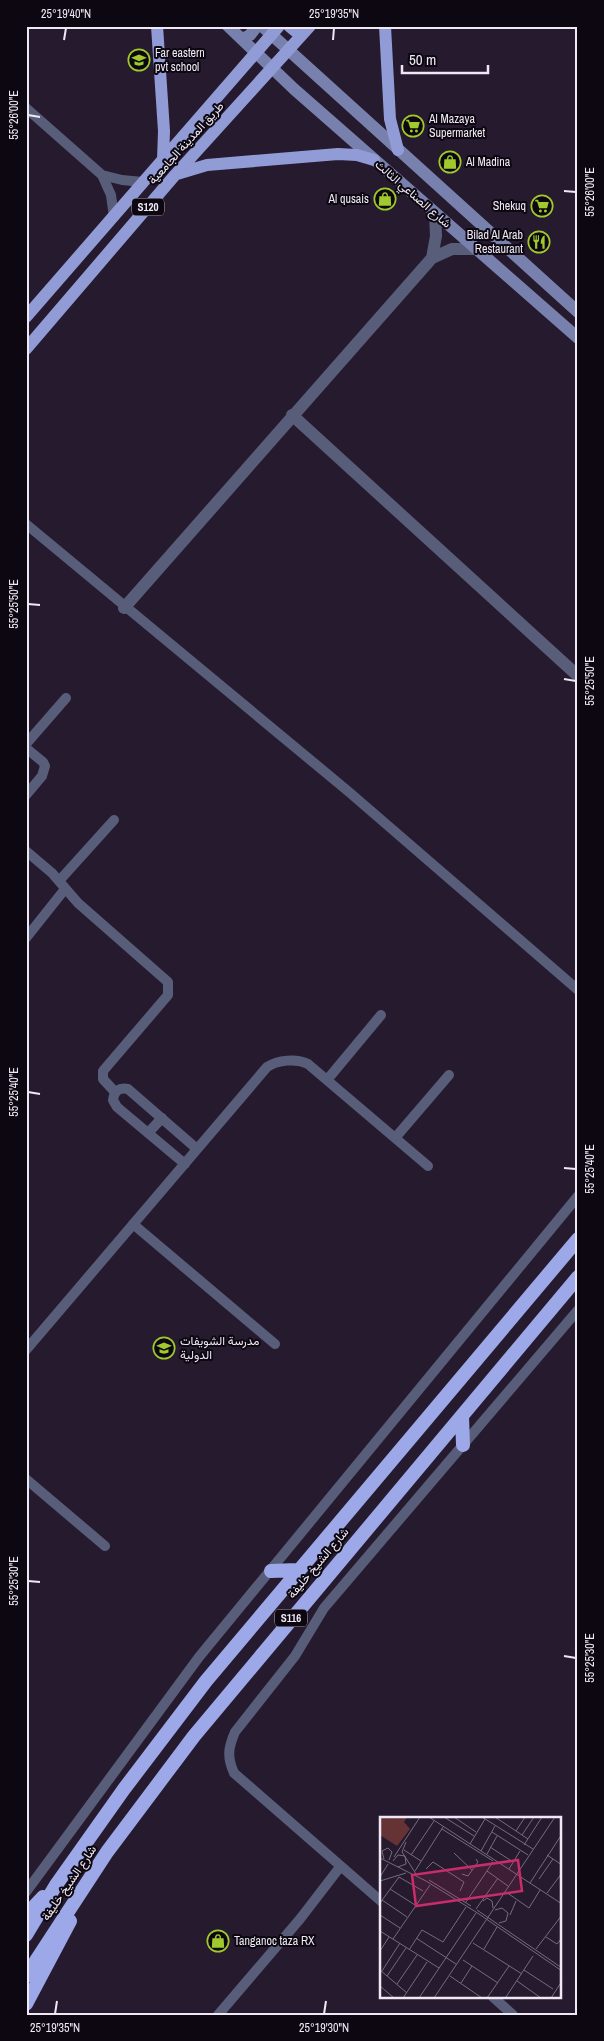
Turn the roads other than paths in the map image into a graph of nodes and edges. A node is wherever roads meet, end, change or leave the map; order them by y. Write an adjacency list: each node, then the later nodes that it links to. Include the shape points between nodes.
1 (157, 26): 18 (main road)
2 (228, 26): 8 (main road, شارع الصناعي الثالث)
3 (256, 26): 8 (main road, via 250,35)
4 (289, 26): 7 (main road, via 295,31)
5 (385, 26): 17 (main road, via 390,119)
6 (270, 29): 9 (main road, شارع الصناعي الثالث); 10 (main road, طريق المدينة الجامعية / S120)
7 (307, 29): 9 (main road, طريق المدينة الجامعية / S120)
8 (242, 39): 10 (main road, شارع الصناعي الثالث)
9 (288, 50): 11 (main road, شارع الصناعي الثالث); 13 (main road, طريق المدينة الجامعية / S120)
10 (256, 52): 12 (main road, طريق المدينة الجامعية / S120); 13 (main road, شارع الصناعي الثالث)
11 (303, 64): 14 (main road, via 290,69); 17 (main road, شارع الصناعي الثالث)
12 (243, 68): 15 (main road, via 252,72); 18 (main road, طريق المدينة الجامعية / S120)
13 (272, 68): 14 (main road, شارع الصناعي الثالث); 15 (main road, طريق المدينة الجامعية / S120)
14 (286, 81): 19 (main road, شارع الصناعي الثالث)
15 (257, 84): 21 (main road, طريق المدينة الجامعية / S120)
16 (26, 108): 20 (street)
17 (398, 150): 27 (main road, شارع الصناعي الثالث)
18 (163, 160): 22 (main road, طريق المدينة الجامعية / S120)
19 (374, 160): 21 (main road, via 348,154 304,157 200,165); 23 (main road, شارع الصناعي الثالث)
20 (102, 175): 22 (street); 24 (street, via 111,195)
21 (175, 175): 30 (main road, طريق المدينة الجامعية / S120)
22 (143, 182): 24 (main road, طريق المدينة الجامعية / S120)
23 (434, 213): 25 (main road, شارع الصناعي الثالث); 26 (street, via 436,236)
24 (114, 216): 28 (main road, طريق المدينة الجامعية / S120)
25 (475, 249): 26 (street, via 452,249); 29 (main road, شارع الصناعي الثالث)
26 (432, 258): 31 (street)
27 (576, 308)
28 (26, 318)
29 (578, 338)
30 (26, 349)
31 (292, 414): 33 (street); 34 (street)
32 (26, 524): 33 (street)
33 (124, 608): 42 (street, via 349,792)
34 (578, 676)
35 (66, 698): 36 (street)
36 (26, 746): 37 (street, via 45,766 42,776)
37 (26, 795)
38 (114, 820): 40 (street)
39 (26, 851): 40 (street)
40 (62, 885): 41 (street); 46 (street, via 168,982 168,994 103,1072 105,1083)
41 (26, 938)
42 (578, 990)
43 (381, 1015): 45 (street)
44 (449, 1076): 49 (street)
45 (327, 1080): 49 (street); 50 (street, via 304,1062 272,1063)
46 (115, 1092): 47 (street, via 128,1089); 48 (street, via 114,1104)
47 (162, 1118): 48 (street); 50 (street)
48 (148, 1133): 51 (street)
49 (396, 1138): 52 (street)
50 (197, 1149): 51 (street)
51 (185, 1164): 54 (street)
52 (428, 1166)
53 (578, 1196): 65 (street)
54 (133, 1224): 58 (street); 59 (street)
55 (578, 1239): 64 (highway, شارع الشيخ خليفة / S116)
56 (578, 1277): 60 (highway, شارع الشيخ خليفة / S116)
57 (578, 1310): 61 (street)
58 (275, 1344)
59 (26, 1350)
60 (462, 1416): 61 (highway); 70 (highway, شارع الشيخ خليفة / S116, via 194,1736 147,1796)
61 (463, 1445): 66 (street, via 324,1608 295,1656 235,1732 228,1752 234,1773)
62 (26, 1479): 63 (street)
63 (105, 1546)
64 (297, 1570): 65 (highway); 67 (highway, شارع الشيخ خليفة / S116, via 179,1715)
65 (271, 1571): 68 (street, via 199,1657)
66 (340, 1867): 69 (street); 76 (street)
67 (56, 1885): 71 (highway); 72 (highway, شارع الشيخ خليفة / S116)
68 (26, 1892)
69 (380, 1900)
70 (70, 1908): 73 (highway, شارع الشيخ خليفة / S116); 75 (highway, via 66,1931)
71 (26, 1915)
72 (26, 1935)
73 (26, 1976)
74 (494, 1998): 77 (street)
75 (26, 2004)
76 (218, 2015)
77 (514, 2015)

